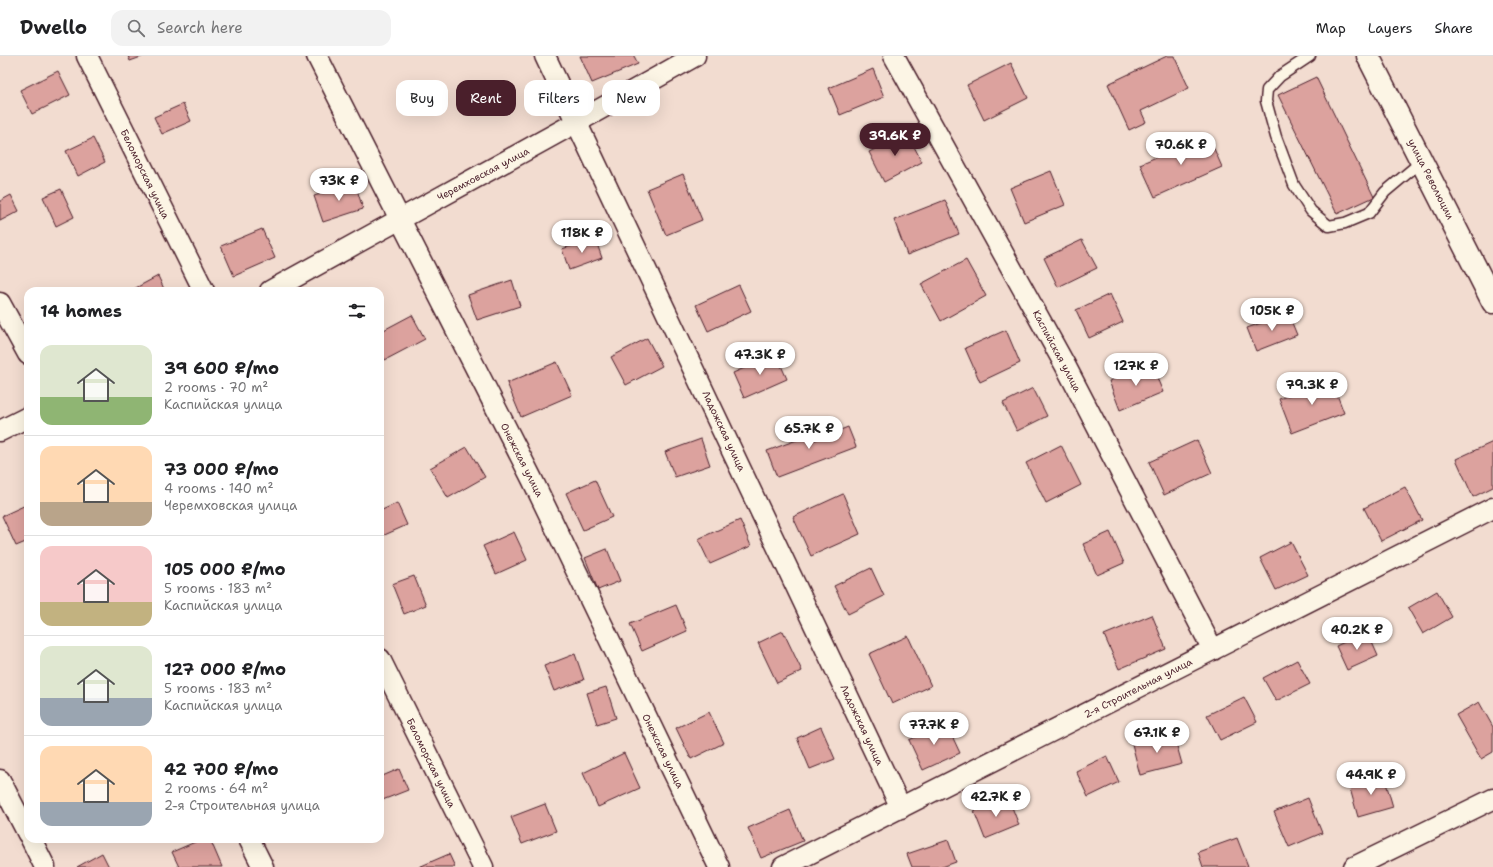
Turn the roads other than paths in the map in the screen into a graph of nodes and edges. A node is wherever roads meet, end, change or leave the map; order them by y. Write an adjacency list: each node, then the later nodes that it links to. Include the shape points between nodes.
1 (87, 56): 11 (street, Беломорская улица)
2 (317, 56): 10 (street, Онежская улица)
3 (545, 56): 8 (street, Ладожская улица)
4 (695, 56): 8 (street, Черемховская улица)
5 (894, 56): 19 (street, Каспийская улица, via 1065,365)
6 (1310, 56): 9 (lane, via 1280,76 1267,90 1266,100 1294,186 1311,211 1329,226 1346,223 1369,213 1385,192)
7 (1368, 56): 9 (street, улица Революции)
8 (578, 123): 10 (street, Черемховская улица); 23 (street, Ладожская улица)
9 (1422, 161): 13 (street, улица Революции)
10 (399, 219): 12 (street, Черемховская улица); 30 (street, Онежская улица, via 532,479)
11 (202, 287)
12 (277, 287)
13 (1493, 302)
14 (0, 303): 15 (street)
15 (24, 347)
16 (24, 419): 17 (street)
17 (0, 431)
18 (1493, 508): 19 (street, 2-я Строительная улица)
19 (1213, 650): 23 (street, 2-я Строительная улица)
20 (384, 667): 29 (street, Беломорская улица)
21 (0, 780): 24 (street)
22 (1493, 799): 32 (street)
23 (901, 808): 31 (street, 2-я Строительная улица)
24 (24, 826)
25 (33, 843): 27 (street)
26 (251, 843): 28 (street)
27 (45, 867)
28 (263, 867)
29 (483, 867)
30 (719, 867)
31 (783, 867)
32 (1354, 867)

